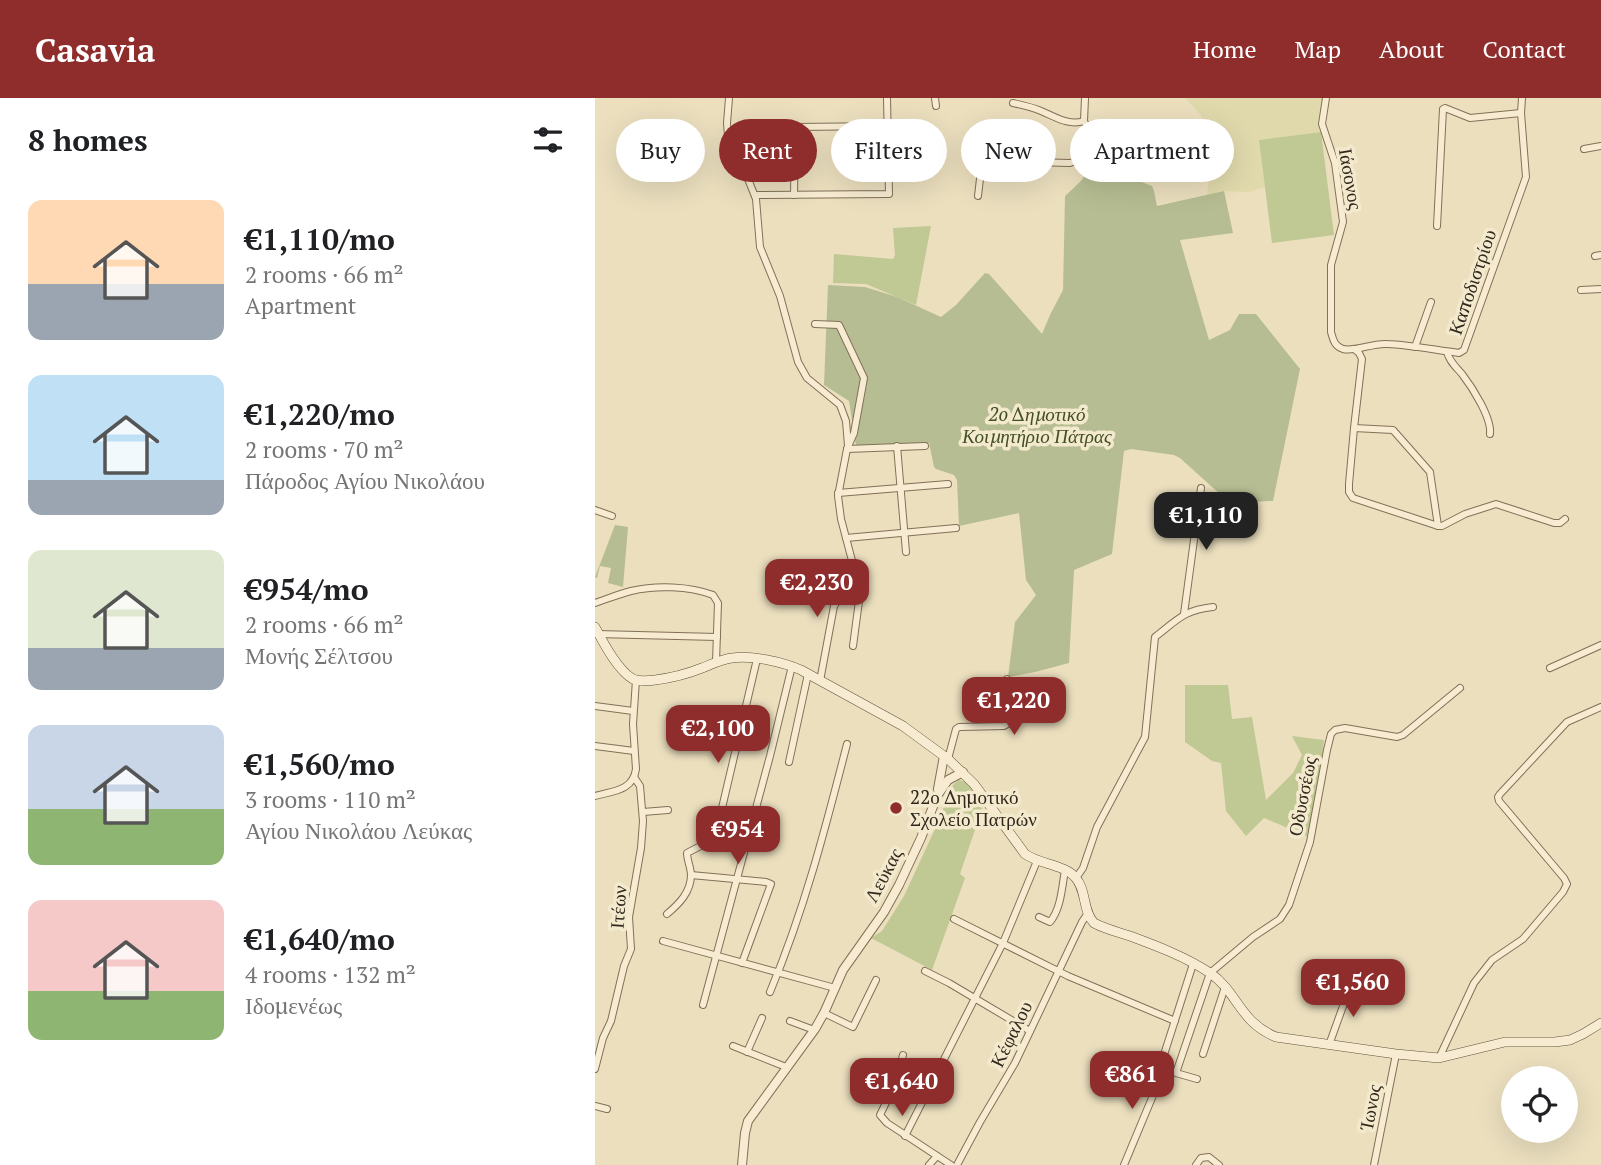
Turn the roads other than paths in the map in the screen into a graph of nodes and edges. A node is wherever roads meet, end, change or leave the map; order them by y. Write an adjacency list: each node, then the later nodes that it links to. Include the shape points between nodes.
1 (729, 98): 16 (street, via 730,152)
2 (887, 98): 8 (street)
3 (1085, 98): 9 (street)
4 (1326, 98): 25 (street, Ιάσονος, via 1323,127 1335,163 1343,222 1331,265 1331,331)
5 (1522, 98): 7 (street, Καποδιστρίου)
6 (1013, 103): 10 (street)
7 (1521, 113): 19 (street, via 1470,118 1443,109); 27 (street, Καποδιστρίου, via 1524,182 1464,350)
8 (888, 119)
9 (1084, 119)
10 (1070, 123)
11 (831, 127): 17 (street, via 795,127)
12 (1601, 146): 13 (street)
13 (1584, 149)
14 (1070, 163): 18 (street, via 984,166)
15 (889, 182): 17 (street, via 889,194)
16 (755, 195): 17 (street); 32 (street, via 760,247 780,296 798,362 807,378 840,405)
17 (794, 195)
18 (978, 196)
19 (1437, 226)
20 (1601, 289): 21 (street)
21 (1581, 290)
22 (1431, 302): 24 (street)
23 (815, 324): 32 (street, via 839,325 864,378)
24 (1415, 346): 26 (street, Καποδιστρίου, via 1374,344); 27 (street, Καποδιστρίου)
25 (1338, 347): 26 (street, Καποδιστρίου)
26 (1354, 349): 28 (street, via 1361,359)
27 (1447, 352): 29 (street, via 1488,418)
28 (1354, 428): 40 (street, via 1393,430 1430,472); 40 (street, via 1349,485 1353,498)
29 (1490, 434)
30 (897, 446): 31 (street); 32 (street); 34 (street)
31 (925, 446)
32 (848, 447): 36 (street)
33 (948, 484): 34 (street)
34 (899, 487): 36 (street); 42 (street)
35 (1201, 488): 48 (street)
36 (838, 493): 43 (street)
37 (595, 510): 38 (street)
38 (612, 516)
39 (1565, 519): 40 (street, via 1554,523 1496,505)
40 (1438, 526)
41 (956, 528): 42 (street)
42 (904, 532): 43 (street); 44 (street)
43 (846, 538): 45 (street)
44 (906, 552)
45 (859, 591): 52 (street); 60 (street, via 840,597 834,606)
46 (595, 603): 50 (street, via 629,591 692,590 715,597)
47 (1213, 607): 48 (street)
48 (1185, 614): 81 (street, via 1156,637 1145,737 1097,827)
49 (596, 631): 50 (street); 59 (main road, via 619,665)
50 (717, 637): 54 (street)
51 (1601, 645): 56 (street)
52 (853, 646)
53 (757, 659): 54 (main road, via 735,657); 55 (main road); 76 (street)
54 (716, 662): 59 (main road, via 679,676)
55 (792, 666): 57 (main road); 77 (street)
56 (1550, 667)
57 (808, 674): 60 (main road); 69 (street)
58 (1007, 678): 68 (street, via 1018,702 1016,719 1004,726 959,727)
59 (636, 680): 64 (street, Ιτέων)
60 (820, 681): 68 (main road, via 903,726)
61 (1460, 688): 95 (street, Οδυσσέως, via 1403,735 1345,729 1331,734 1310,842 1289,905 1280,919)
62 (595, 706): 64 (street)
63 (1601, 707): 118 (street, via 1567,722 1498,797 1567,884 1523,939 1481,973)
64 (633, 711): 67 (street, Ιτέων)
65 (847, 744): 94 (street, via 815,866)
66 (595, 746): 67 (street)
67 (634, 751): 71 (street, Ιτέων)
68 (946, 757): 70 (main road); 73 (street)
69 (789, 762)
70 (963, 772): 73 (street, Λεύκας, via 948,780); 78 (main road, via 1018,846)
71 (634, 777): 72 (street, via 624,788); 75 (street, Ιτέων, via 640,786)
72 (595, 796)
73 (937, 796): 99 (street, Λεύκας, via 899,885)
74 (668, 810): 75 (street)
75 (643, 812): 111 (street, Ιτέων, via 629,917 630,954)
76 (718, 825): 77 (street); 80 (street, via 715,838 687,853)
77 (750, 831): 82 (street)
78 (1037, 861): 79 (main road); 88 (street)
79 (1065, 870): 81 (main road); 85 (street, via 1053,919)
80 (691, 875): 82 (street); 84 (street, via 685,895)
81 (1076, 878): 83 (main road)
82 (736, 879): 89 (street); 90 (street, via 771,886)
83 (1088, 913): 91 (main road, via 1097,925); 93 (street, Κέφαλου)
84 (667, 914)
85 (1039, 917)
86 (954, 919): 88 (street)
87 (663, 941): 89 (street)
88 (1003, 943): 93 (street); 101 (street)
89 (716, 956): 90 (street); 102 (street)
90 (743, 963): 94 (street)
91 (1193, 964): 95 (main road); 106 (street)
92 (925, 971): 101 (street)
93 (1059, 971): 106 (street); 109 (street, Κέφαλου)
94 (778, 973): 99 (street); 100 (street)
95 (1210, 973): 98 (main road); 122 (street, via 1176,1073)
96 (876, 980): 103 (street, via 853,1027)
97 (1351, 984): 112 (street)
98 (1225, 987): 112 (main road, via 1262,1031); 115 (street)
99 (835, 988): 103 (street, Λεύκας)
100 (770, 992)
101 (975, 998): 109 (street); 126 (street)
102 (703, 1005)
103 (824, 1013): 108 (street, Λεύκας)
104 (762, 1018): 114 (street)
105 (790, 1021): 108 (street)
106 (1175, 1021): 134 (street, via 1148,1108)
107 (1601, 1023): 118 (main road, via 1570,1040 1495,1043)
108 (814, 1030): 120 (street, Λεύκας)
109 (1030, 1031): 133 (street, Κέφαλου)
110 (595, 1034): 111 (street)
111 (603, 1038): 121 (street, Ιτέων)
112 (1329, 1045): 116 (main road)
113 (733, 1046): 114 (street)
114 (747, 1052): 120 (street)
115 (1203, 1054)
116 (1396, 1054): 118 (main road); 129 (street, Ίωνος)
117 (903, 1055): 123 (street)
118 (1439, 1058)
119 (857, 1066): 123 (street)
120 (786, 1067): 130 (street, Λεύκας, via 748,1121)
121 (595, 1069)
122 (1196, 1079)
123 (892, 1090): 126 (street, via 880,1115)
124 (595, 1106): 125 (street)
125 (607, 1109)
126 (905, 1136): 127 (street)
127 (936, 1156): 131 (street); 132 (street)
128 (1217, 1162): 135 (street, via 1205,1157)
129 (1375, 1164)
130 (742, 1165)
131 (929, 1165)
132 (951, 1165)
133 (957, 1165)
134 (1124, 1165)
135 (1196, 1165)

